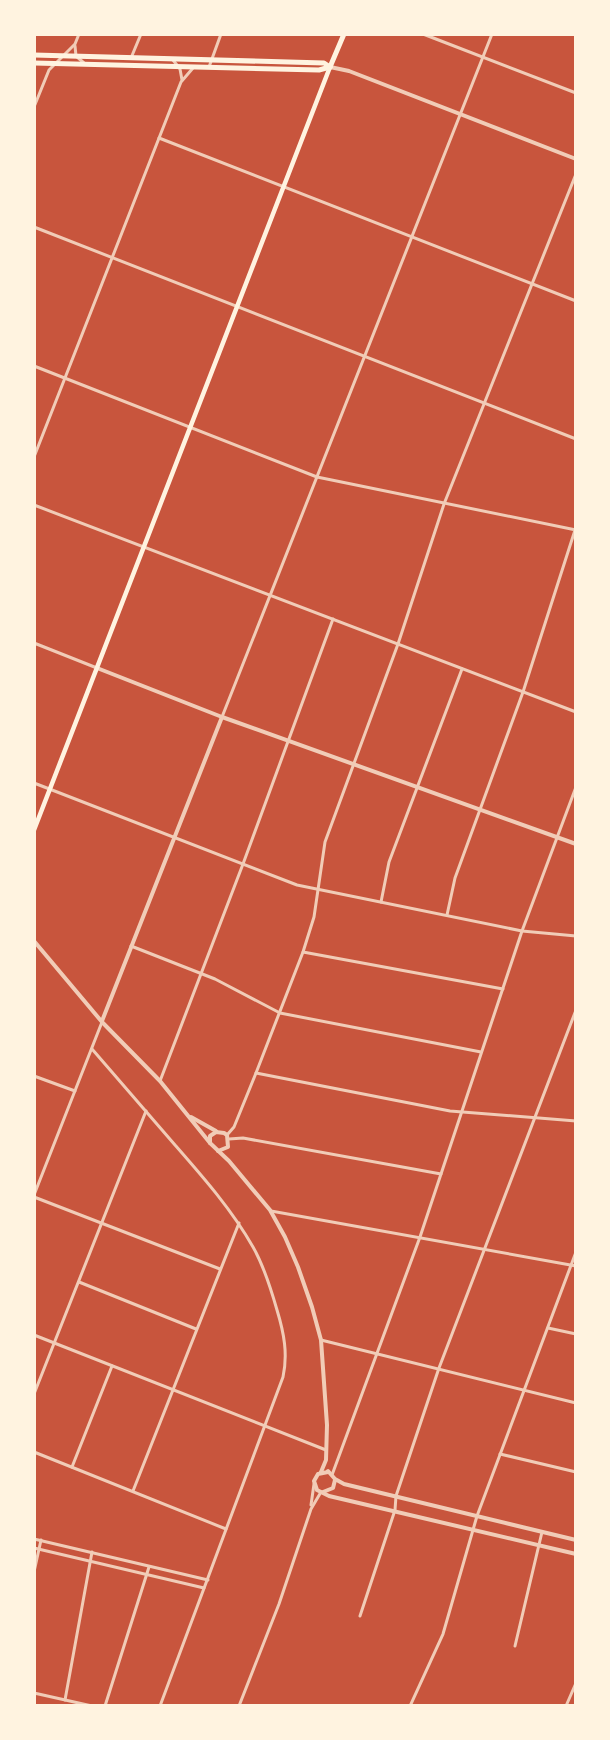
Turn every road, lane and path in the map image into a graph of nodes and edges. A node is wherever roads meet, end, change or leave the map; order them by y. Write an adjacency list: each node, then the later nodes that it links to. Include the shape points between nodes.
1 (79, 34): 7 (street)
2 (141, 34): 12 (street)
3 (221, 34): 14 (street)
4 (344, 34): 21 (main road)
5 (423, 34): 11 (street)
6 (492, 34): 11 (street)
7 (75, 44): 9 (street); 10 (street)
8 (34, 55): 9 (main road)
9 (64, 56): 10 (main road); 16 (street)
10 (76, 56): 12 (main road); 17 (street)
11 (483, 57): 23 (street); 25 (street)
12 (131, 58): 13 (main road)
13 (173, 59): 14 (main road); 18 (street)
14 (211, 60): 20 (street); 21 (main road, via 324,63)
15 (34, 63): 16 (main road)
16 (55, 64): 17 (main road); 24 (street)
17 (87, 64): 18 (main road)
18 (179, 66): 19 (main road); 22 (street)
19 (195, 67): 20 (main road); 22 (street)
20 (208, 67): 21 (main road)
21 (330, 67): 25 (street); 29 (main road)
22 (181, 82): 26 (street)
23 (576, 93)
24 (34, 107)
25 (460, 113): 27 (street); 31 (street)
26 (159, 138): 29 (street); 32 (street)
27 (576, 159)
28 (576, 174): 33 (street)
29 (284, 187): 31 (street); 35 (main road)
30 (34, 227): 32 (street)
31 (410, 236): 33 (street); 36 (street)
32 (112, 258): 35 (street); 38 (street)
33 (532, 283): 34 (street); 39 (street)
34 (576, 301)
35 (236, 308): 36 (street); 40 (main road)
36 (365, 356): 39 (street); 43 (street)
37 (34, 366): 38 (street)
38 (66, 379): 40 (street); 42 (street)
39 (484, 403): 41 (street); 44 (street)
40 (191, 428): 43 (street); 47 (main road)
41 (576, 439)
42 (34, 457)
43 (316, 477): 44 (street); 48 (street)
44 (444, 504): 46 (street); 51 (street)
45 (34, 505): 47 (street)
46 (575, 529): 54 (street)
47 (145, 548): 48 (street); 52 (main road)
48 (269, 595): 49 (street); 56 (street)
49 (333, 619): 51 (street); 57 (street)
50 (34, 643): 52 (street)
51 (398, 644): 53 (street); 58 (street)
52 (97, 668): 56 (street); 62 (main road)
53 (462, 669): 54 (street); 60 (street)
54 (523, 692): 55 (street); 63 (street)
55 (576, 712)
56 (222, 717): 57 (street); 65 (street)
57 (287, 741): 58 (street); 68 (street)
58 (354, 764): 60 (street); 69 (street, via 325,842)
59 (34, 783): 62 (street)
60 (416, 787): 63 (street); 70 (street, via 389,862)
61 (576, 787): 66 (street)
62 (50, 789): 64 (main road); 65 (street)
63 (479, 809): 66 (street); 71 (street, via 455,878)
64 (34, 830)
65 (174, 837): 68 (street); 75 (street)
66 (556, 837): 67 (street); 72 (street)
67 (576, 844)
68 (243, 864): 69 (street); 77 (street)
69 (317, 890): 70 (street); 76 (street, via 314,917)
70 (381, 903): 71 (street)
71 (447, 916): 72 (street)
72 (522, 931): 73 (street); 78 (street)
73 (576, 936)
74 (34, 941): 81 (street)
75 (131, 946): 77 (street); 81 (street)
76 (303, 952): 78 (street); 80 (street)
77 (201, 973): 80 (street); 86 (street)
78 (503, 989): 83 (street)
79 (576, 1010): 91 (street)
80 (280, 1013): 83 (street); 84 (street)
81 (102, 1022): 82 (street); 86 (street)
82 (92, 1049): 87 (street); 88 (street)
83 (481, 1052): 89 (street)
84 (256, 1073): 89 (street); 94 (street)
85 (34, 1076): 87 (street)
86 (160, 1081): 90 (street)
87 (75, 1091): 100 (street)
88 (146, 1111): 102 (street); 103 (street)
89 (461, 1113): 91 (street); 99 (street)
90 (188, 1115): 93 (street); 95 (street)
91 (534, 1118): 92 (street); 105 (street)
92 (576, 1121)
93 (216, 1132): 94 (street); 95 (street, via 210,1136)
94 (228, 1137): 96 (street); 99 (street)
95 (210, 1143): 97 (street)
96 (228, 1147): 97 (street); 98 (street)
97 (218, 1151): 98 (street)
98 (229, 1161): 101 (street)
99 (441, 1174): 104 (street)
100 (34, 1196): 102 (street)
101 (270, 1210): 104 (street); 114 (street, via 298,1267)
102 (101, 1222): 108 (street); 109 (street)
103 (238, 1223): 108 (street); 123 (street, via 254,1248 272,1293 286,1359)
104 (420, 1237): 105 (street); 116 (street)
105 (485, 1249): 107 (street); 118 (street)
106 (576, 1252): 107 (street)
107 (573, 1265): 110 (street)
108 (220, 1269): 111 (street)
109 (79, 1282): 111 (street); 115 (street)
110 (548, 1328): 112 (street); 120 (street)
111 (196, 1329): 119 (street)
112 (576, 1334)
113 (34, 1335): 115 (street)
114 (321, 1340): 116 (street); 124 (street)
115 (54, 1343): 117 (street); 121 (street)
116 (377, 1354): 118 (street); 131 (street)
117 (111, 1366): 119 (street); 128 (street)
118 (439, 1368): 120 (street); 135 (street)
119 (172, 1390): 123 (street); 133 (street)
120 (524, 1390): 122 (street); 126 (street)
121 (34, 1394)
122 (576, 1403)
123 (265, 1426): 124 (street); 139 (street)
124 (327, 1450): 127 (street)
125 (34, 1452): 128 (street)
126 (500, 1454): 130 (street); 138 (street)
127 (326, 1460): 129 (street); 131 (street)
128 (72, 1467): 133 (street)
129 (321, 1472): 131 (street); 132 (street)
130 (576, 1472)
131 (332, 1476): 134 (street, via 333,1488); 135 (street, via 344,1484)
132 (314, 1481): 134 (street); 136 (street)
133 (133, 1491): 139 (street)
134 (321, 1492): 136 (street); 137 (street)
135 (396, 1496): 137 (street); 138 (street)
136 (310, 1509): 164 (street, via 279,1604)
137 (395, 1510): 140 (street); 156 (street)
138 (477, 1516): 140 (street); 141 (street)
139 (226, 1529): 154 (street)
140 (473, 1530): 145 (street); 165 (street, via 443,1634)
141 (542, 1532): 144 (street); 145 (street)
142 (34, 1539): 143 (street)
143 (41, 1540): 147 (street); 148 (street)
144 (576, 1540)
145 (539, 1545): 149 (street); 157 (street)
146 (34, 1548): 147 (street)
147 (40, 1550): 150 (street); 152 (street)
148 (92, 1552): 150 (street); 151 (street)
149 (576, 1554)
150 (91, 1562): 153 (street); 160 (street)
151 (149, 1567): 153 (street); 154 (street)
152 (34, 1572)
153 (147, 1575): 155 (street); 162 (street)
154 (208, 1580): 155 (street)
155 (204, 1588): 163 (street)
156 (360, 1616)
157 (515, 1646)
158 (576, 1683): 166 (street)
159 (34, 1694): 160 (street)
160 (64, 1700): 161 (street)
161 (93, 1706)
162 (105, 1706)
163 (160, 1706)
164 (239, 1706)
165 (410, 1706)
166 (566, 1706)

